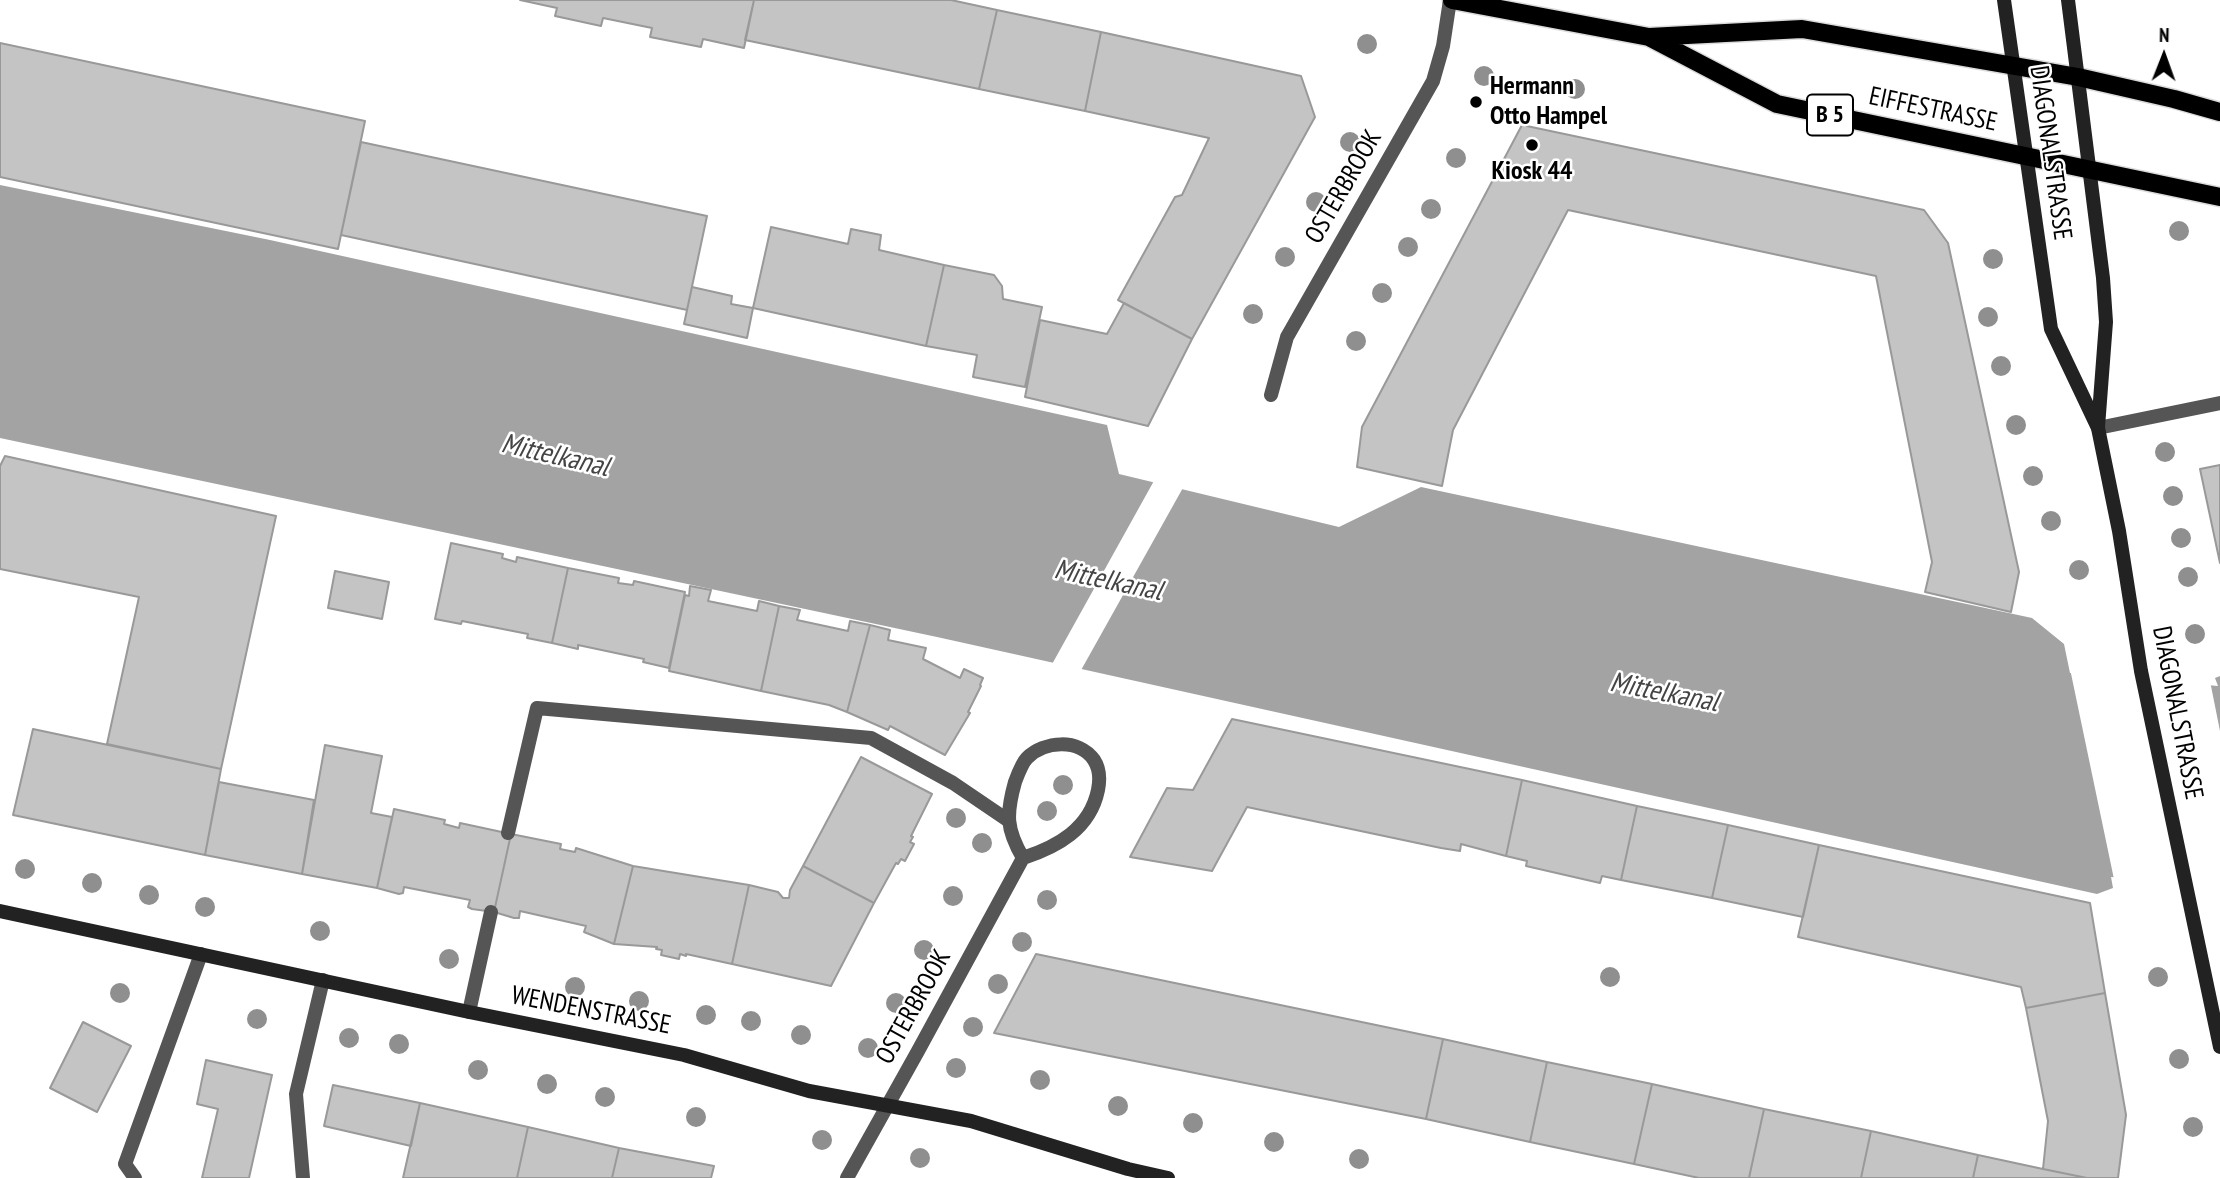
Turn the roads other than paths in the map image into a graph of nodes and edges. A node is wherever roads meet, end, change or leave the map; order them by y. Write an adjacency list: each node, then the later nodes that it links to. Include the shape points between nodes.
1 (1451, 0): 4 (main road, EIFFESTRASSE / B 5); 11 (street, OSTERBROOK, via 1433,81 1287,337)
2 (2004, 0): 5 (street, DIAGONALSTRASSE)
3 (2068, 0): 6 (street, DIAGONALSTRASSE)
4 (1648, 37): 5 (main road, EIFFESTRASSE / B 5, via 1802,29); 8 (main road, EIFFESTRASSE / B 5, via 1777,104)
5 (2012, 66): 6 (main road, EIFFESTRASSE / B 5); 8 (street, DIAGONALSTRASSE)
6 (2078, 77): 7 (main road, EIFFESTRASSE / B 5); 9 (street, DIAGONALSTRASSE)
7 (2220, 112)
8 (2026, 156): 9 (main road, EIFFESTRASSE / B 5); 13 (street, DIAGONALSTRASSE, via 2051,329)
9 (2091, 169): 10 (main road, EIFFESTRASSE / B 5); 13 (street, DIAGONALSTRASSE, via 2106,322)
10 (2220, 197)
11 (1271, 395)
12 (2220, 403): 13 (street)
13 (2098, 428): 22 (street, DIAGONALSTRASSE, via 2141,671)
14 (1009, 821): 15 (street, via 953,783 871,738 537,708); 16 (street); 16 (street, via 1017,777 1026,759 1041,747 1077,746 1094,760 1100,778 1088,818 1069,837)
15 (508, 833)
16 (1023, 859): 23 (street, OSTERBROOK)
17 (0, 911): 19 (street, WENDENSTRASSE)
18 (491, 912): 21 (street)
19 (201, 954): 20 (street, WENDENSTRASSE); 24 (street, via 125,1164)
20 (323, 980): 21 (street, WENDENSTRASSE); 25 (street, via 296,1094)
21 (469, 1012): 23 (street, WENDENSTRASSE, via 684,1055 809,1091)
22 (2220, 1047)
23 (887, 1106): 26 (street, OSTERBROOK); 27 (street, WENDENSTRASSE, via 971,1121)
24 (135, 1178)
25 (303, 1178)
26 (847, 1178)
27 (1168, 1178)

